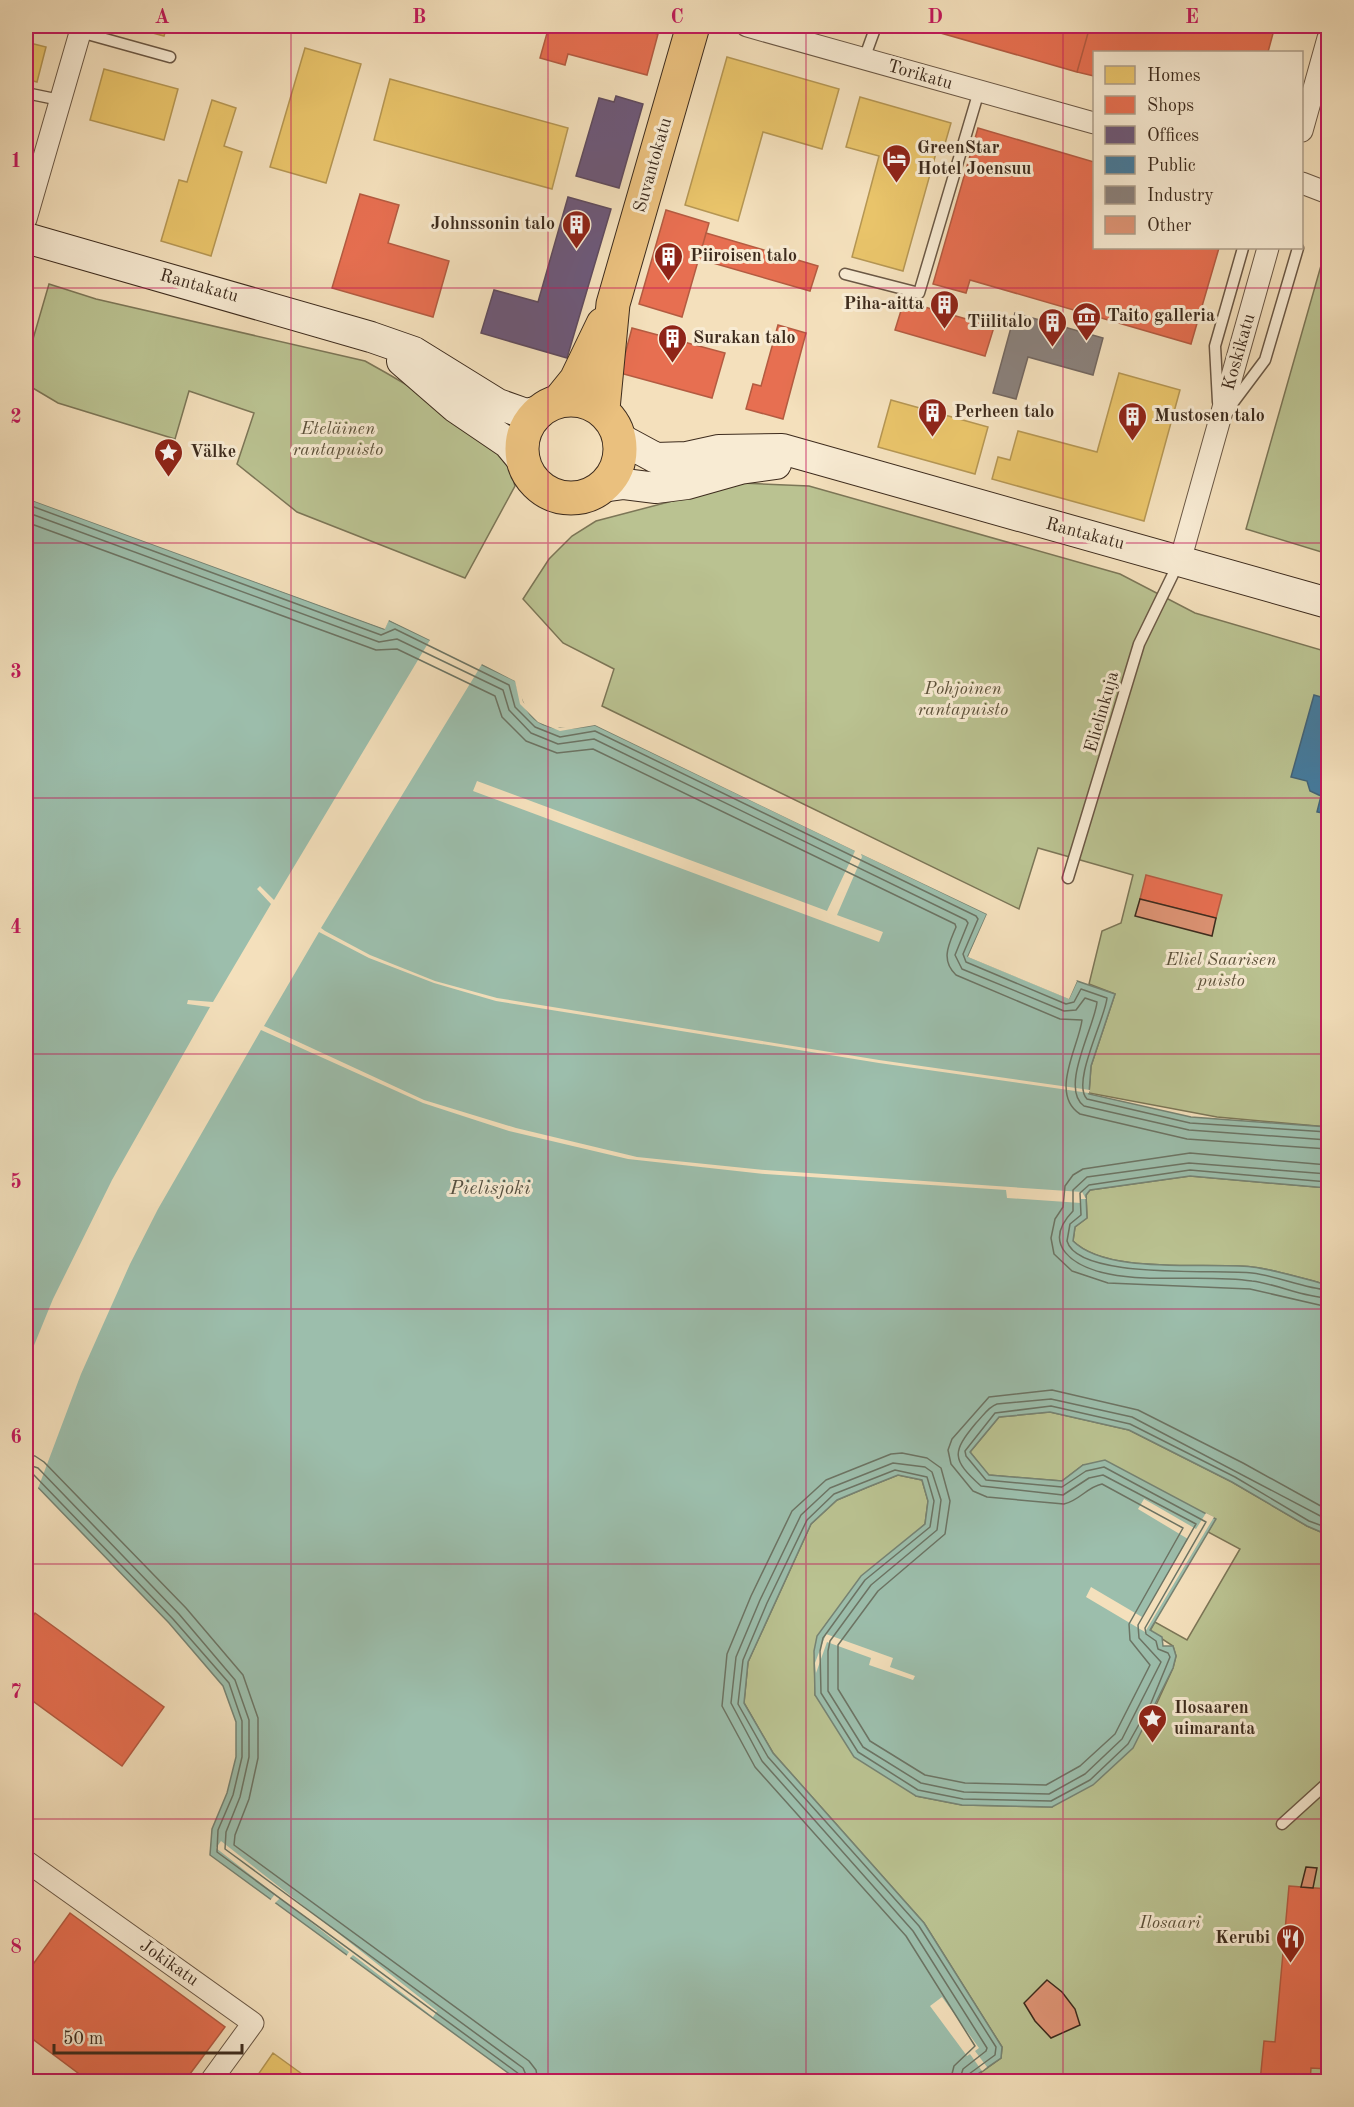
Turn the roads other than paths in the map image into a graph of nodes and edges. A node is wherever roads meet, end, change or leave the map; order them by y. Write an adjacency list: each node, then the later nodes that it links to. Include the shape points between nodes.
1 (693, 26): 21 (main road, Suvantokatu)
2 (747, 26): 7 (street, Torikatu)
3 (876, 26): 7 (lane)
4 (81, 29): 6 (lane); 10 (street)
5 (1329, 38): 12 (street)
6 (170, 57)
7 (864, 59): 8 (street, Torikatu)
8 (979, 91): 11 (street, Torikatu); 20 (lane, via 919,293)
9 (26, 93): 10 (lane)
10 (60, 100): 15 (street)
11 (1093, 122)
12 (1303, 128)
13 (1303, 183): 14 (street)
14 (1329, 193)
15 (26, 219)
16 (26, 238): 22 (main road, Rantakatu)
17 (1243, 249): 25 (lane, via 1215,346)
18 (1269, 249): 25 (street, Koskikatu)
19 (1298, 249): 25 (lane, via 1265,360)
20 (845, 274)
21 (614, 304): 23 (main road, Suvantokatu, via 576,380); 24 (main road, Suvantokatu)
22 (371, 337): 23 (main road, Rantakatu, via 414,352 498,405 525,414); 27 (main road, Rantakatu, via 455,408 508,442)
23 (550, 406): 24 (main road, via 574,399); 27 (main road, via 530,423 523,439)
24 (603, 409): 26 (main road)
25 (1220, 420): 30 (street, Koskikatu)
26 (619, 438): 28 (main road, Rantakatu, via 656,458 719,450 782,449); 29 (main road, via 620,456 614,473)
27 (523, 461): 29 (main road, via 536,483 553,495 588,496)
28 (841, 465): 29 (main road, Rantakatu, via 779,463 687,484); 30 (main road, Rantakatu)
29 (602, 488)
30 (1180, 561): 31 (main road, Rantakatu); 32 (lane, Elielinkuja, via 1139,644)
31 (1329, 603)
32 (1068, 878)
33 (1327, 1787): 34 (lane)
34 (1282, 1824)
35 (26, 1862): 36 (street, Jokikatu, via 253,2023)
36 (210, 2082)

